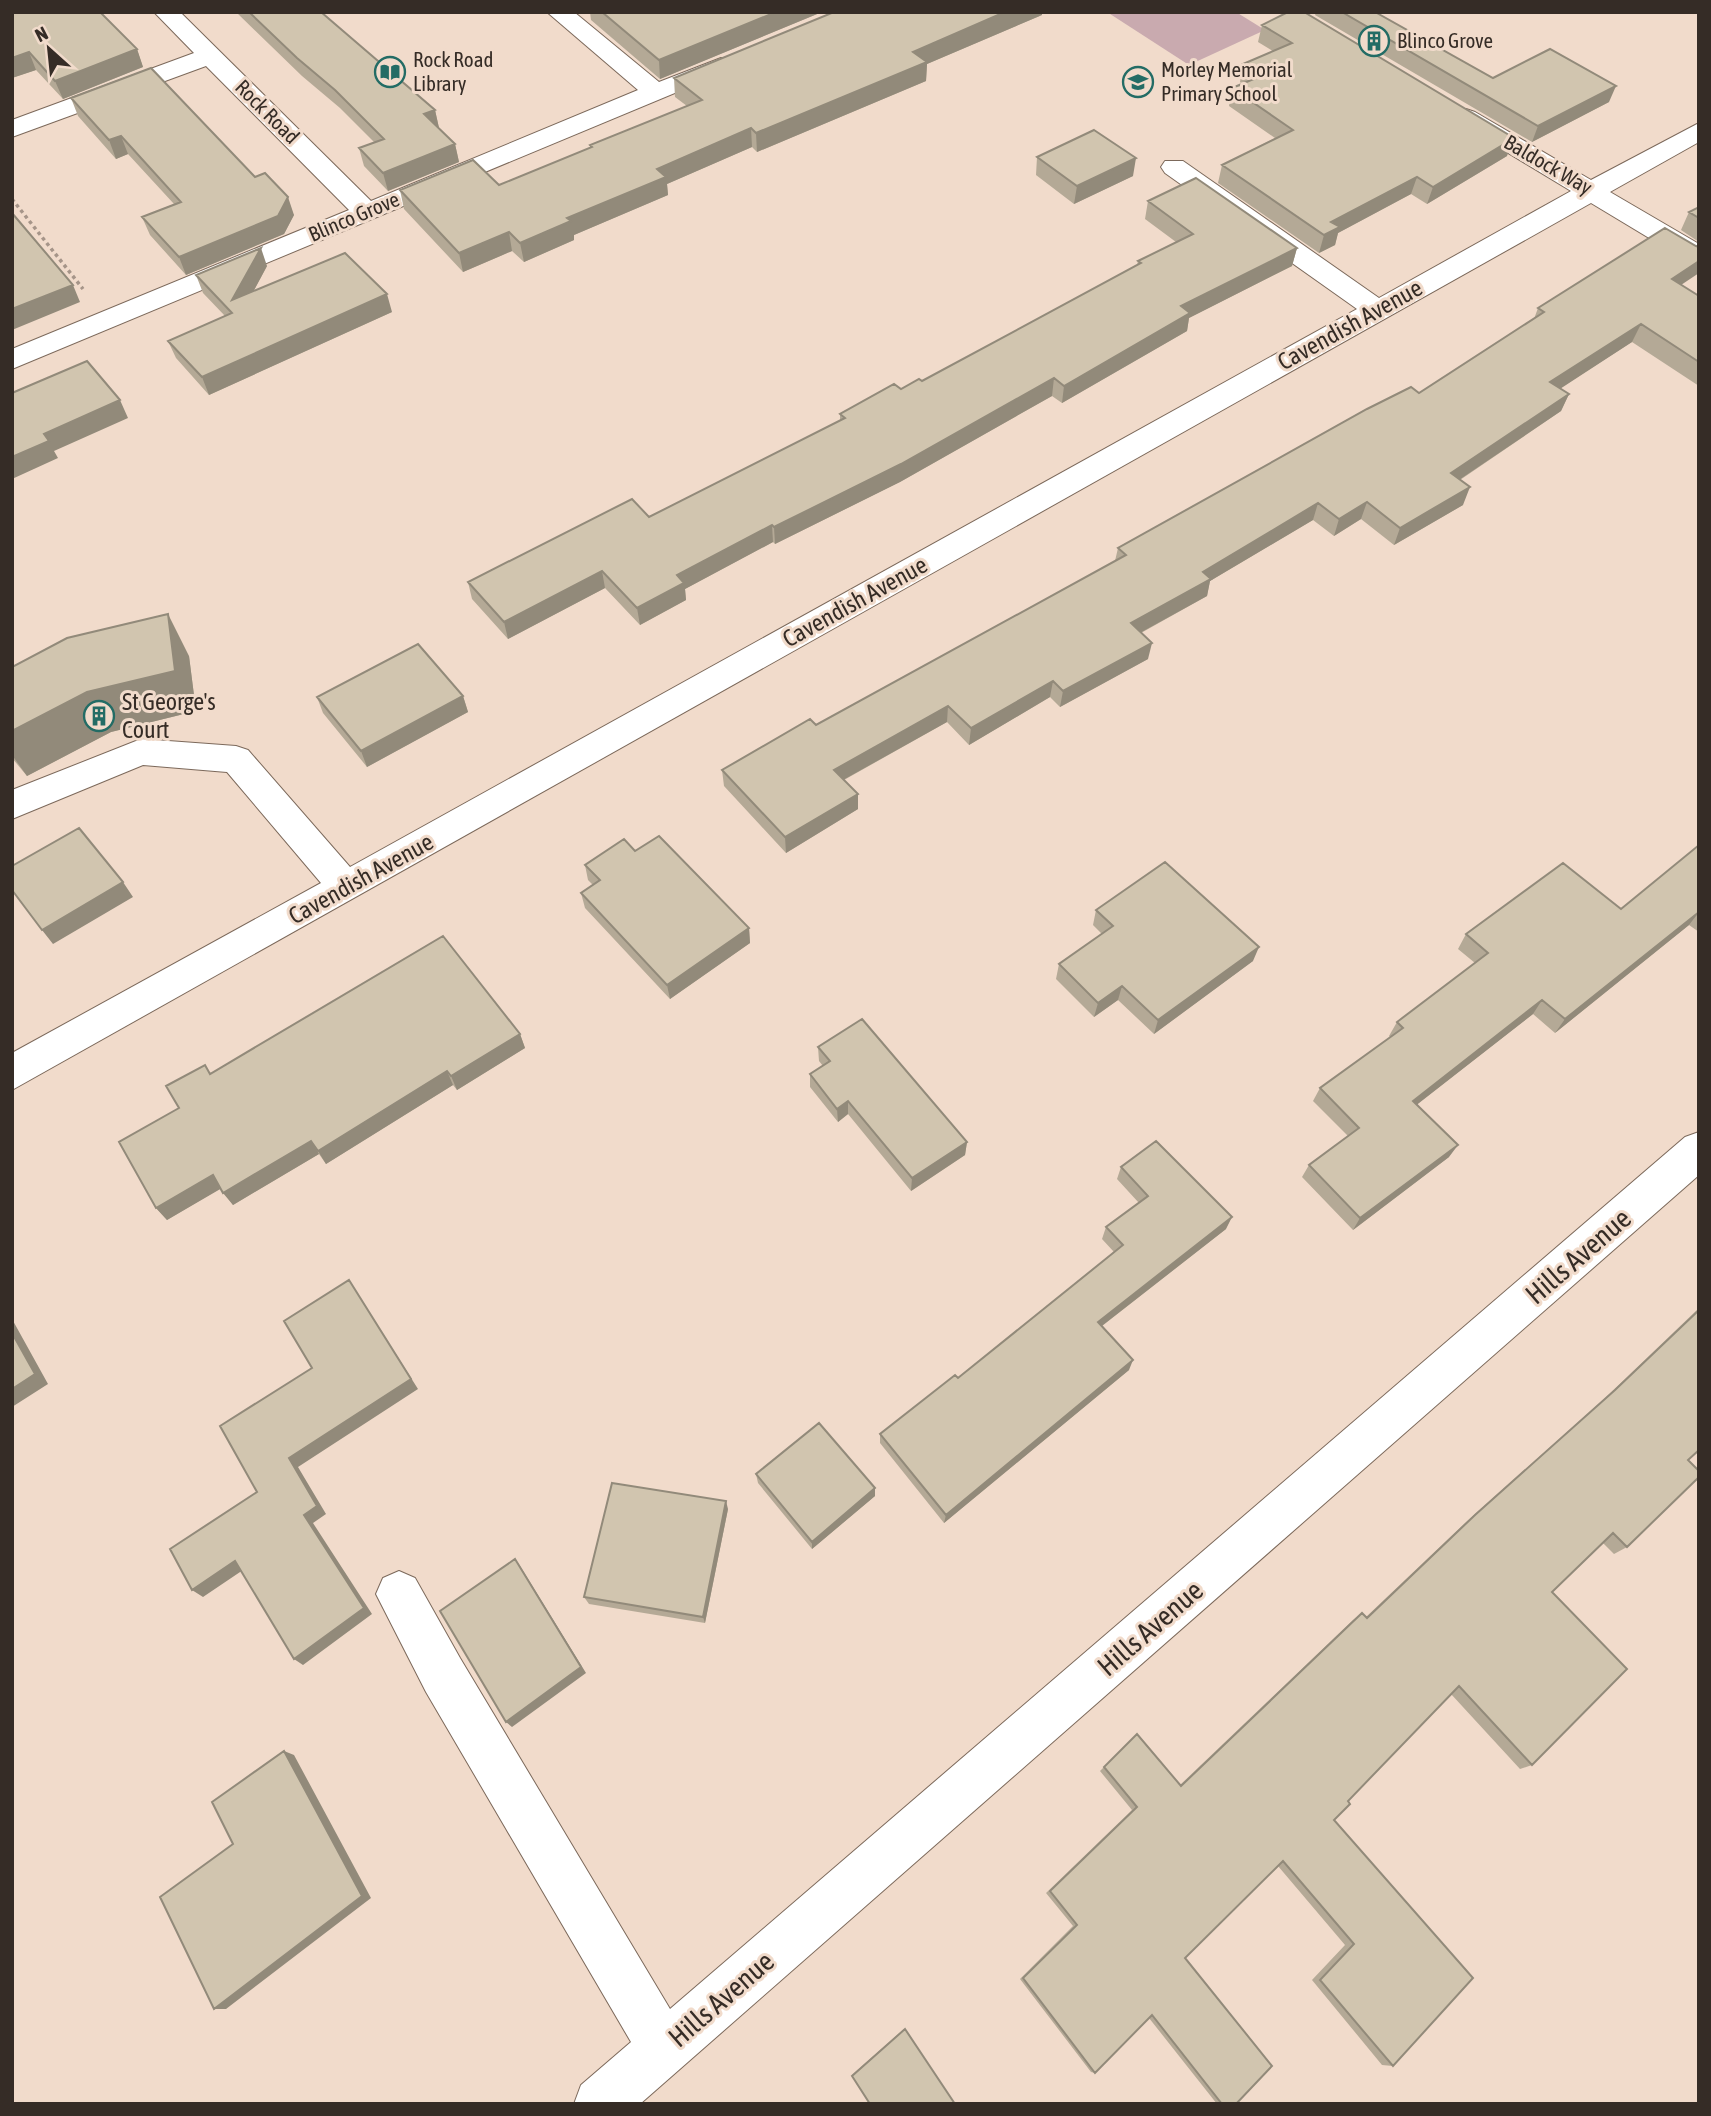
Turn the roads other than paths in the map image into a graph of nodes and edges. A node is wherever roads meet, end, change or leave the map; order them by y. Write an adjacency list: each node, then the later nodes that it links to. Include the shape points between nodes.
1 (166, 12): 3 (street, Rock Road)
2 (559, 12): 5 (street)
3 (210, 56): 7 (street); 11 (street, Rock Road)
4 (745, 56): 5 (street, Blinco Grove)
5 (656, 92): 11 (street, Blinco Grove)
6 (1439, 101): 10 (street, Baldock Way)
7 (12, 129)
8 (1699, 131): 10 (street, Cavendish Avenue)
9 (1174, 167): 13 (street)
10 (1591, 190): 12 (street, Baldock Way); 13 (street, Cavendish Avenue)
11 (368, 212): 14 (street, Blinco Grove)
12 (1699, 256)
13 (1377, 310): 16 (street, Cavendish Avenue)
14 (12, 360)
15 (12, 805): 16 (street, via 141,752 236,759)
16 (346, 887): 17 (street, Cavendish Avenue)
17 (12, 1073)
18 (1699, 1150): 20 (street, Hills Avenue)
19 (399, 1594): 20 (street)
20 (664, 2048): 21 (street, Hills Avenue)
21 (600, 2104)

